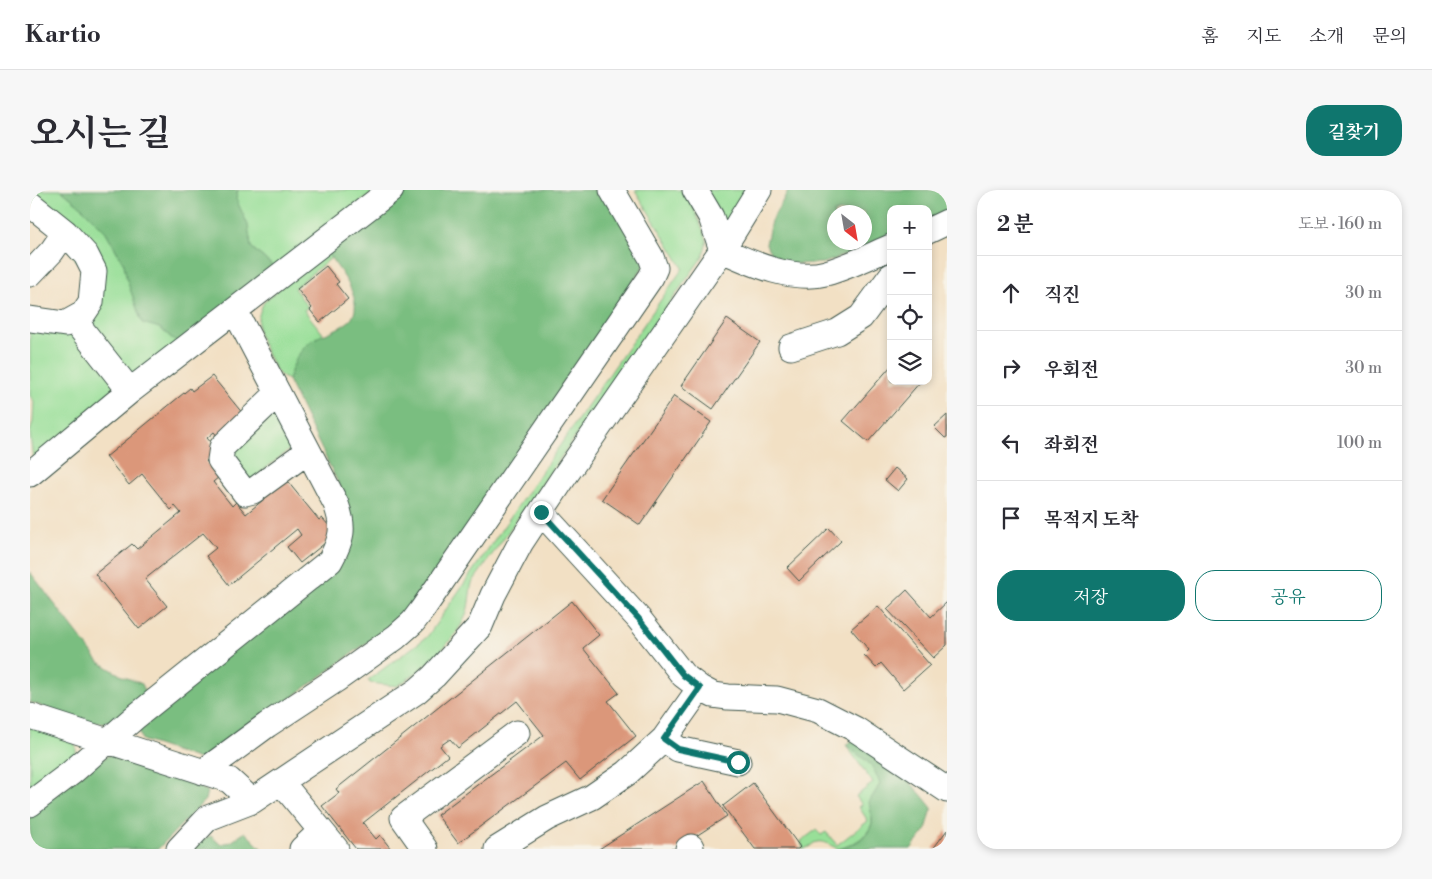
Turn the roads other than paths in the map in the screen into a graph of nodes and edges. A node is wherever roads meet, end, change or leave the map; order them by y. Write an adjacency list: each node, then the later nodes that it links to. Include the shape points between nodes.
1 (391, 190): 13 (street)
2 (612, 190): 28 (street, via 652,257 655,268 651,277 422,610 396,637)
3 (695, 190): 10 (street, via 711,217)
4 (759, 190): 10 (street)
5 (30, 204): 8 (street)
6 (947, 222): 7 (street)
7 (932, 229)
8 (65, 232): 11 (street); 15 (street, via 86,255 94,271 91,302)
9 (887, 249): 10 (street, via 824,274 799,274 758,266)
10 (722, 250): 21 (street)
11 (30, 274)
12 (887, 281): 16 (street, via 861,317 837,332)
13 (235, 311): 17 (street); 18 (street)
14 (30, 319): 15 (street, via 65,324)
15 (74, 320): 17 (street)
16 (791, 347)
17 (130, 391): 20 (street)
18 (278, 393): 19 (street); 19 (street, via 222,447 220,460 245,493 253,491)
19 (308, 451): 26 (street, via 341,518 339,545 330,561)
20 (30, 474)
21 (541, 512): 22 (street, via 639,619 683,675); 29 (street, via 521,542 480,626 434,676)
22 (700, 688): 25 (street); 30 (street, via 714,695 777,699 818,710 855,729)
23 (30, 716): 26 (street)
24 (517, 733): 36 (street, via 403,818)
25 (664, 739): 27 (street, via 678,749); 37 (street, via 627,773 592,797 547,818)
26 (108, 741): 28 (street); 32 (street)
27 (738, 762)
28 (203, 772): 31 (street, via 229,780)
29 (281, 782): 31 (street); 33 (street)
30 (947, 790)
31 (252, 801): 34 (street, via 208,818)
32 (30, 804)
33 (328, 840): 35 (street)
34 (179, 849)
35 (302, 849)
36 (425, 849)
37 (497, 849)

